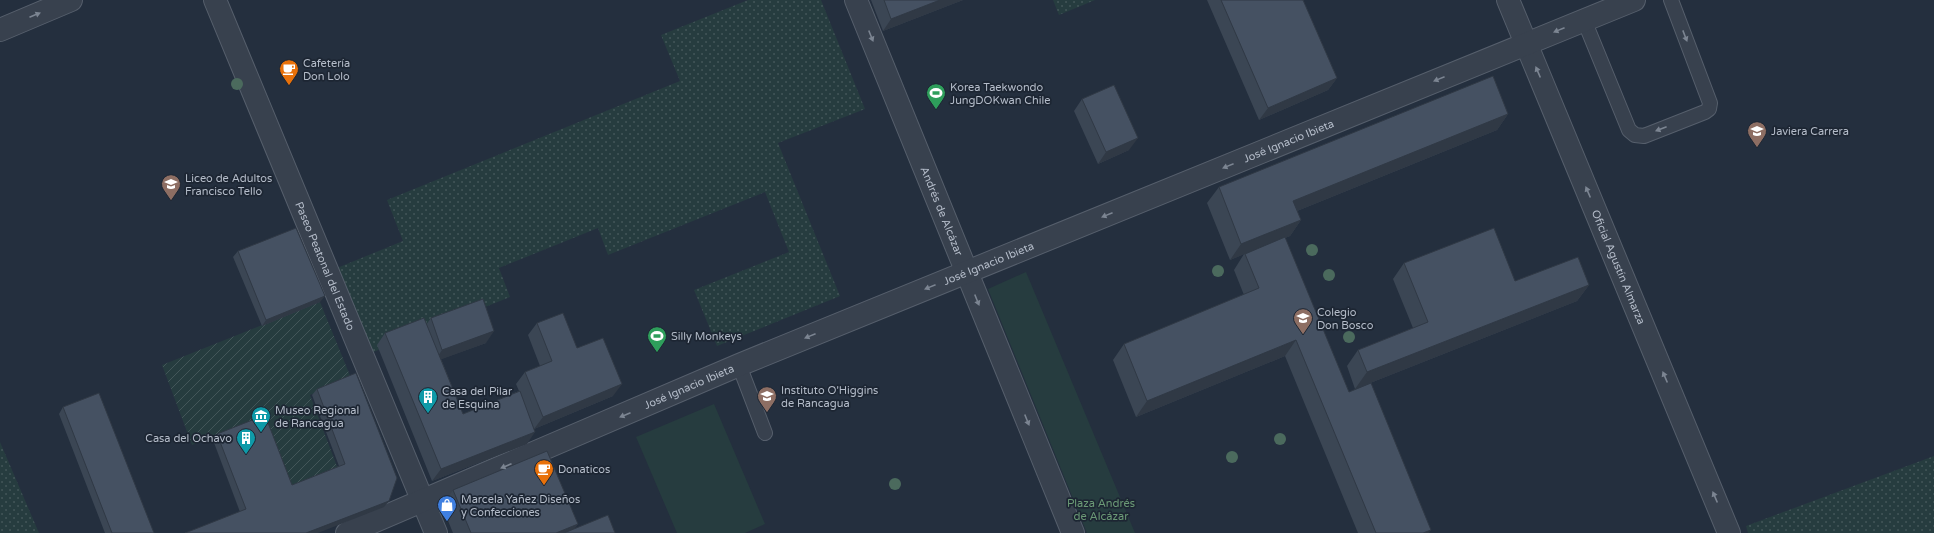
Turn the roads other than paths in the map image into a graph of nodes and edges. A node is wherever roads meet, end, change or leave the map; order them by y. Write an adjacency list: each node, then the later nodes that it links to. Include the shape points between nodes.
1 (71, 0): 8 (street, one-way to 1)
2 (215, 0): 13 (street, Paseo Peatonal del Estado)
3 (856, 0): 10 (street, Andrés de Alcázar, one-way to 10)
4 (1508, 0): 9 (street, Oficial Agustín Almarza)
5 (1634, 0): 7 (street, José Ignacio Ibieta)
6 (1671, 0): 7 (lane, one-way to 7, via 1710,103 1705,112 1644,136 1635,135 1629,130)
7 (1584, 20): 9 (street, José Ignacio Ibieta, one-way to 9)
8 (0, 30)
9 (1526, 43): 10 (street, José Ignacio Ibieta, one-way to 10); 17 (street, Oficial Agustín Almarza, one-way to 9)
10 (966, 273): 11 (street, José Ignacio Ibieta, one-way to 11); 16 (street, Andrés de Alcázar, one-way to 16)
11 (739, 365): 12 (lane); 13 (street, José Ignacio Ibieta, one-way to 13)
12 (765, 433)
13 (423, 502): 14 (street, José Ignacio Ibieta); 15 (street, Paseo Peatonal del Estado)
14 (347, 533)
15 (436, 533)
16 (1073, 533)
17 (1730, 533)

